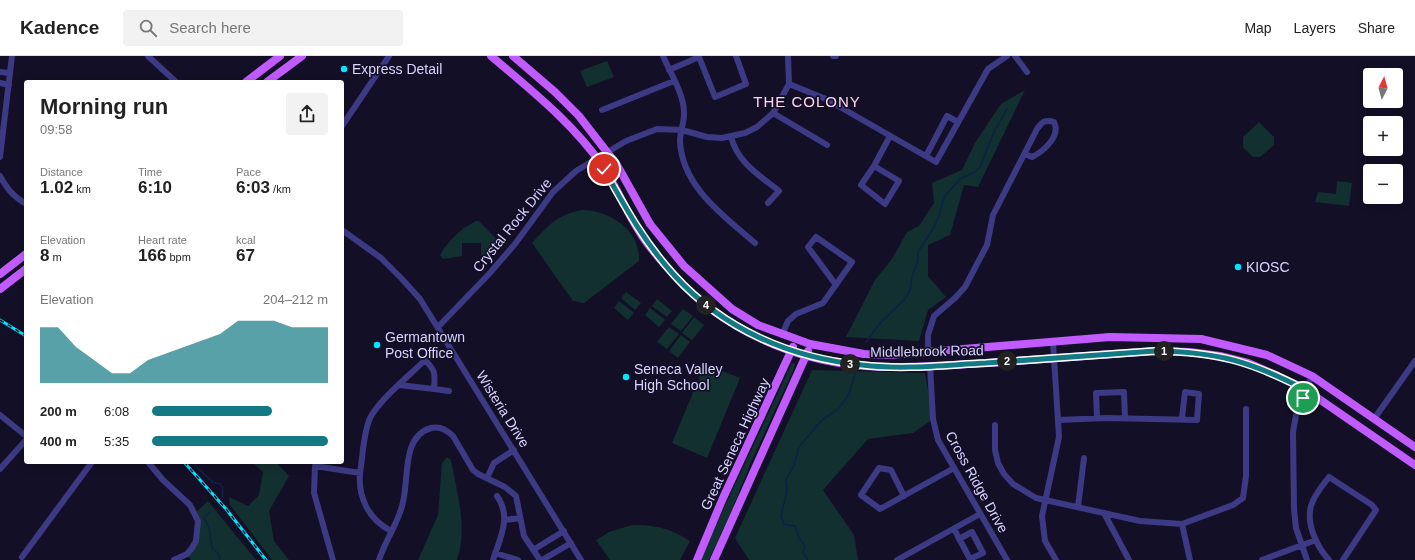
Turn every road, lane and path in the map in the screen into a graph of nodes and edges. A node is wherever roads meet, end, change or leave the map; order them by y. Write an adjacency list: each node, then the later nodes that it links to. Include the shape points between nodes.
1 (12, 56): 18 (street)
2 (148, 56): 19 (street)
3 (280, 56): 20 (main road)
4 (302, 56): 21 (main road)
5 (389, 56): 29 (street)
6 (491, 56): 38 (main road, Middlebrook Road, via 569,125)
7 (513, 56): 34 (main road, Middlebrook Road, via 579,116)
8 (663, 56): 15 (street)
9 (736, 56): 15 (street, via 746,84 715,97 700,57)
10 (788, 56): 24 (street)
11 (833, 56): 12 (street)
12 (836, 56)
13 (1007, 56): 28 (street, via 988,69)
14 (1015, 56): 17 (street)
15 (669, 70): 22 (street)
16 (0, 72): 18 (street)
17 (1026, 72)
18 (10, 73): 25 (street)
19 (174, 80)
20 (249, 80)
21 (270, 80)
22 (674, 80): 26 (street); 30 (street, via 684,108)
23 (0, 82): 25 (street)
24 (790, 84): 27 (street, Crystal Rock Drive); 31 (street, via 826,99)
25 (9, 85): 37 (street)
26 (602, 110)
27 (772, 114): 32 (street, Crystal Rock Drive, via 745,133); 33 (street)
28 (958, 122): 36 (street, via 936,162); 36 (street, via 947,116)
29 (344, 123)
30 (682, 130): 32 (street, Crystal Rock Drive, via 707,137); 34 (street, Crystal Rock Drive, via 657,129); 44 (street, via 680,141 686,164 705,199)
31 (890, 136): 36 (street); 39 (street)
32 (731, 137): 42 (street, via 740,159 778,191)
33 (827, 145)
34 (608, 152): 38 (street, Crystal Rock Drive); 51 (main road, Middlebrook Road, via 650,224 684,266 732,309 758,325)
35 (1025, 154): 35 (street, via 1032,157 1039,154 1056,135 1057,128 1054,122 1043,121); 56 (street, via 993,215 987,245 965,287 934,316 928,335)
36 (926, 156)
37 (0, 157)
38 (596, 159): 50 (street, Crystal Rock Drive, via 563,181 515,244); 55 (main road, Middlebrook Road, via 640,234 674,275 699,299 732,324 760,339)
39 (874, 166): 39 (street, via 861,185 885,204 899,181)
40 (0, 176): 41 (street, via 7,190)
41 (24, 203)
42 (768, 203)
43 (344, 231): 50 (street, Wisteria Drive, via 381,258 402,279)
44 (754, 243)
45 (24, 256): 47 (main road)
46 (24, 271): 49 (main road)
47 (0, 274)
48 (836, 285): 48 (street, via 852,262 816,237 808,247); 51 (street, via 823,303 796,314 788,321)
49 (0, 289)
50 (438, 327): 77 (street, Wisteria Drive)
51 (782, 335): 52 (main road, Middlebrook Road)
52 (796, 340): 54 (main road, Middlebrook Road); 55 (main road, Great Seneca Highway)
53 (1053, 342): 56 (main road, Middlebrook Road); 58 (street); 61 (main road, Middlebrook Road, via 1110,337 1201,339 1267,355)
54 (810, 344): 56 (main road, Middlebrook Road, via 864,354 890,355); 57 (main road, Great Seneca Highway)
55 (792, 351): 57 (main road, Middlebrook Road); 114 (main road, Great Seneca Highway)
56 (928, 351)
57 (807, 355): 60 (main road, Middlebrook Road, via 863,366); 115 (main road, Great Seneca Highway)
58 (1054, 359): 60 (main road, Middlebrook Road); 64 (main road, Middlebrook Road, via 1155,351 1190,352 1248,363); 72 (street)
59 (1415, 361): 71 (street)
60 (930, 366): 82 (street, Cross Ridge Drive, via 933,419 938,440)
61 (1312, 376): 64 (street); 71 (main road, Middlebrook Road)
62 (399, 385): 63 (street); 63 (street, via 425,360 435,372); 84 (street, via 370,419)
63 (434, 389): 65 (street)
64 (1306, 390): 81 (main road, Middlebrook Road); 101 (street, via 1296,415 1294,432 1294,509)
65 (449, 391)
66 (1246, 409): 94 (street, via 1246,476 1243,498 1233,505)
67 (0, 415): 74 (street)
68 (1097, 418): 69 (street); 69 (street, via 1096,393 1124,392); 72 (street)
69 (1125, 418): 70 (street)
70 (1182, 418): 70 (street, via 1196,420 1199,394 1185,392)
71 (1374, 419): 76 (main road, Middlebrook Road)
72 (1059, 420): 88 (street, via 1059,437)
73 (995, 425): 88 (street, via 995,450 1004,474 1023,492)
74 (24, 434)
75 (24, 442): 83 (street)
76 (1415, 447)
77 (514, 450): 85 (street, via 494,463); 97 (street, Wisteria Drive)
78 (1084, 458): 89 (street)
79 (91, 464): 105 (street)
80 (150, 464): 107 (street, via 190,505 198,521 196,541 192,548 187,554)
81 (1415, 464)
82 (954, 468): 87 (street); 91 (street, Cross Ridge Drive)
83 (0, 469)
84 (360, 473): 96 (street, via 359,486 364,504 376,520); 108 (street, via 315,466 314,493)
85 (486, 478): 92 (street, via 505,487 516,496); 96 (street, via 473,470 448,432 434,428 422,432 412,442 403,506)
86 (497, 496): 93 (street, via 503,505)
87 (904, 496): 87 (street, via 880,509 861,495 879,468 891,470)
88 (1045, 500): 89 (street); 119 (street, via 1043,531 1045,541)
89 (1078, 507): 90 (street)
90 (1104, 513): 94 (street, via 1140,521); 120 (street)
91 (980, 514): 95 (street); 118 (street, Cross Ridge Drive)
92 (520, 518): 93 (street); 102 (street, via 524,536)
93 (505, 520): 103 (street)
94 (1182, 524): 121 (street)
95 (954, 528): 98 (street); 104 (street)
96 (391, 531): 109 (street)
97 (564, 531): 100 (street, Wisteria Drive); 102 (street)
98 (959, 539)
99 (1316, 540): 101 (street); 123 (street); 124 (street, via 1311,506 1330,477 1376,510)
100 (571, 543): 112 (street); 113 (street, Wisteria Drive)
101 (1301, 545): 106 (street); 122 (street)
102 (533, 550): 112 (street)
103 (495, 553): 110 (street); 111 (street)
104 (909, 553): 116 (street); 117 (street)
105 (22, 557)
106 (1265, 559)
107 (174, 560)
108 (334, 560)
109 (379, 560)
110 (493, 560)
111 (518, 560)
112 (541, 560)
113 (581, 560)
114 (697, 560)
115 (714, 560)
116 (898, 560)
117 (913, 560)
118 (1007, 560)
119 (1056, 560)
120 (1129, 560)
121 (1190, 560)
122 (1307, 560)
123 (1330, 560)
124 (1343, 560)

